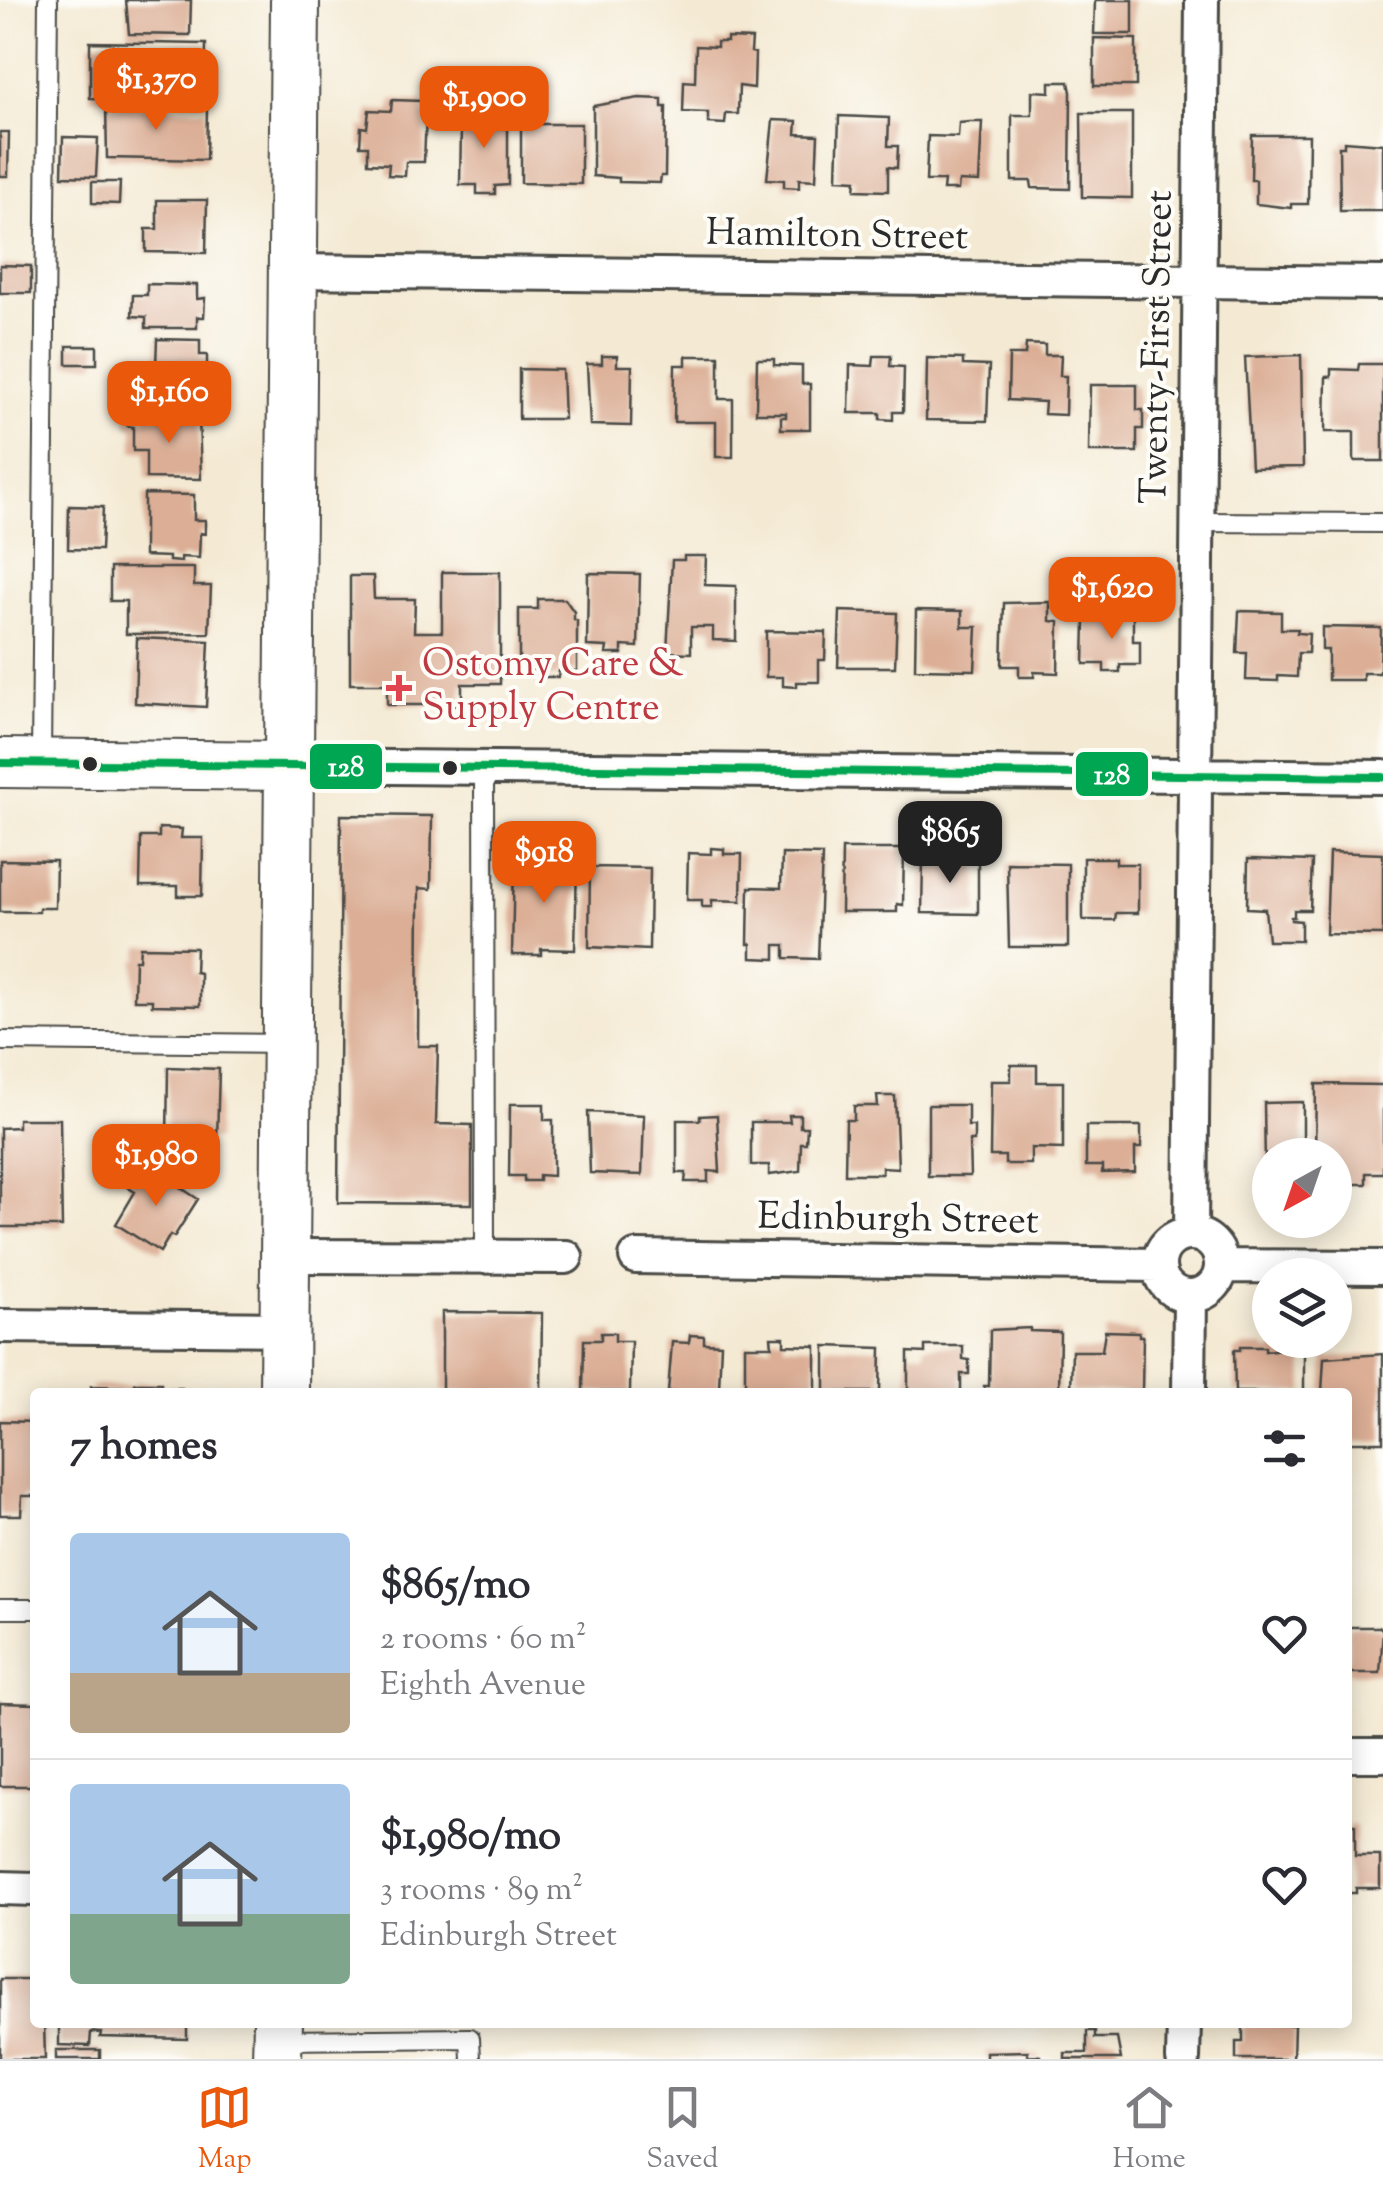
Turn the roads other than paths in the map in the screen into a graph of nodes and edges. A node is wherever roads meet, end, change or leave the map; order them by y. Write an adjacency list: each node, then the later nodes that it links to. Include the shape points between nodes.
1 (48, 0): 9 (lane)
2 (295, 0): 4 (main road)
3 (1202, 0): 5 (street, Twenty-First Street)
4 (291, 271): 5 (street, Hamilton Street); 10 (main road)
5 (1200, 282): 6 (street, Hamilton Street); 7 (street, Twenty-First Street)
6 (1383, 283)
7 (1198, 522): 8 (lane); 12 (street, Twenty-First Street)
8 (1383, 523)
9 (20, 764): 10 (main road)
10 (288, 766): 11 (street); 15 (main road)
11 (484, 768): 12 (street); 18 (lane)
12 (1195, 775): 13 (street); 16 (street, Twenty-First Street)
13 (1383, 778)
14 (0, 1041): 15 (lane)
15 (286, 1044): 17 (main road)
16 (1191, 1234): 21 (street, via 1172,1240); 22 (street, via 1216,1248)
17 (284, 1256): 18 (street); 26 (main road)
18 (485, 1256): 19 (street)
19 (566, 1256)
20 (636, 1257): 21 (street, Edinburgh Street)
21 (1158, 1265): 24 (street, via 1165,1284)
22 (1221, 1266): 23 (street); 24 (street, via 1215,1284)
23 (1383, 1268)
24 (1190, 1296): 28 (street)
25 (0, 1326): 26 (street)
26 (284, 1329): 27 (main road)
27 (284, 1388)
28 (1190, 1388)
29 (30, 1609): 30 (lane)
30 (0, 1610)
31 (1352, 1755): 32 (street)
32 (1383, 1755)
33 (0, 1888): 34 (street)
34 (30, 1889)
35 (1184, 2028): 38 (street)
36 (278, 2041): 37 (lane, via 470,2038)
37 (470, 2059)
38 (1183, 2059)

